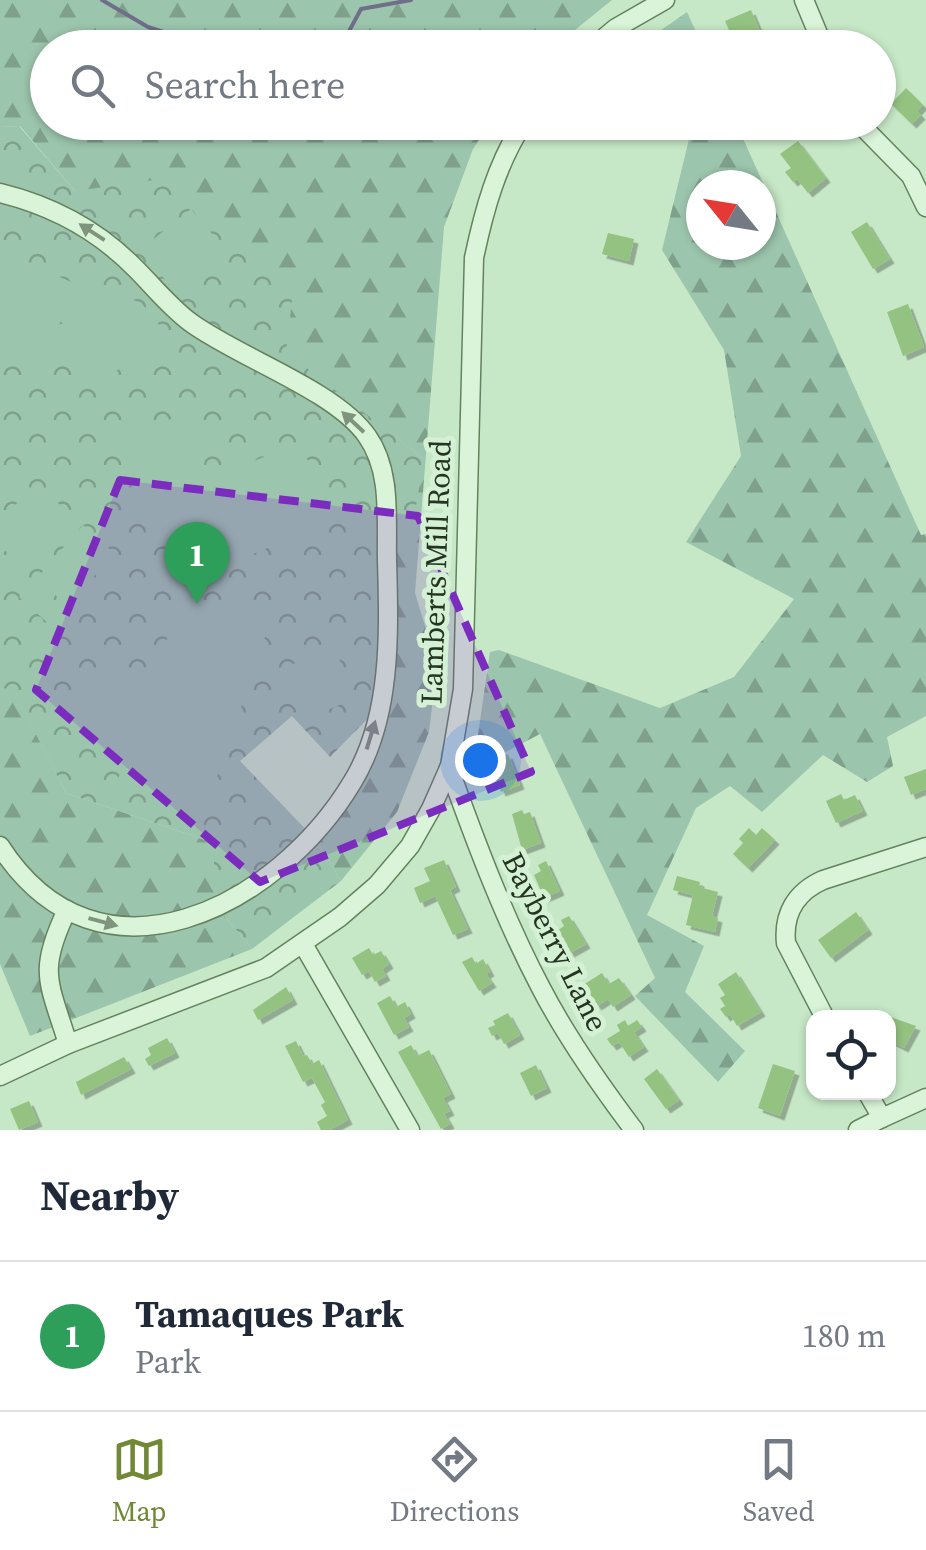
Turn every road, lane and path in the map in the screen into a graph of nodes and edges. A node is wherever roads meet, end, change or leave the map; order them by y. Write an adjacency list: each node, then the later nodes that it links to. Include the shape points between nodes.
1 (665, 0): 3 (street)
2 (804, 0): 4 (street)
3 (614, 30)
4 (816, 30)
5 (515, 140): 9 (street, Lamberts Mill Road, via 484,212 474,258 463,688)
6 (876, 140): 8 (street, via 911,176)
7 (0, 193): 12 (street, one-way to 7, via 112,926 172,923 213,912 293,856 353,781 368,748 387,666 384,470 354,420 190,322 110,244 50,208)
8 (926, 207)
9 (449, 768): 13 (street, Lamberts Mill Road, via 410,846 377,886); 21 (street, Bayberry Lane, via 542,990)
10 (0, 846): 12 (street, via 28,883)
11 (926, 848): 14 (street, via 823,880 792,903 786,944)
12 (67, 910): 15 (street, via 46,977)
13 (304, 944): 15 (street, Lamberts Mill Road, via 266,968); 20 (street)
14 (821, 1010)
15 (68, 1044): 16 (street, Lamberts Mill Road)
16 (0, 1076)
17 (926, 1098): 19 (street)
18 (872, 1100): 19 (street)
19 (882, 1118): 22 (street)
20 (410, 1130)
21 (634, 1130)
22 (858, 1130)

